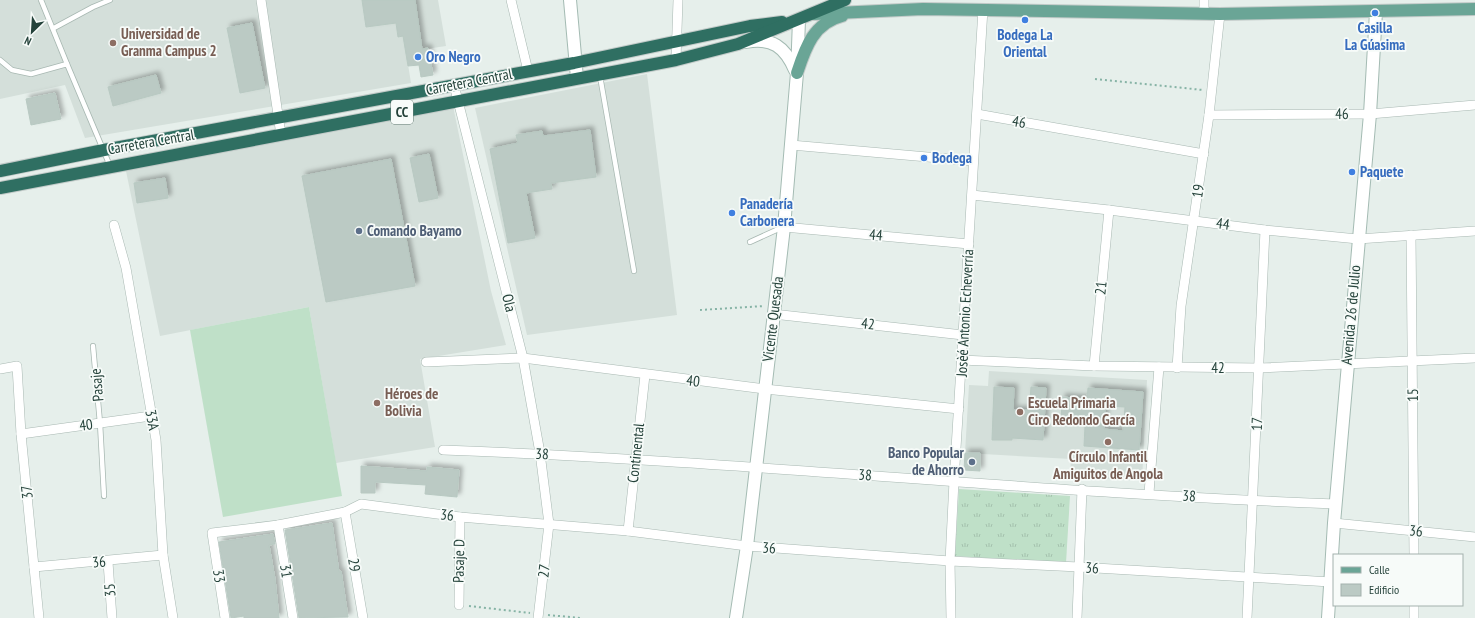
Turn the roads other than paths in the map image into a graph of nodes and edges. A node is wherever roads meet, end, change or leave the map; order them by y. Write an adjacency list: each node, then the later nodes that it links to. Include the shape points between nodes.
1 (41, 0): 21 (lane)
2 (110, 0): 21 (lane)
3 (261, 0): 38 (street)
4 (511, 0): 28 (street)
5 (570, 0): 26 (street)
6 (678, 0): 22 (street)
7 (874, 0): 14 (main road)
8 (895, 0): 11 (main road, via 906,6)
9 (1204, 0): 17 (street)
10 (841, 1): 18 (highway, Carretera Central / CC)
11 (923, 9): 12 (main road); 14 (main road)
12 (984, 9): 17 (main road); 35 (street, Josèé Antonio Echeverría)
13 (1475, 9): 16 (main road)
14 (887, 10): 15 (main road)
15 (861, 12): 18 (main road); 29 (main road, via 825,23 812,35)
16 (1376, 12): 19 (main road); 36 (street, Avenida 26 de Julio)
17 (1204, 13): 19 (main road)
18 (814, 14): 20 (highway, Carretera Central / CC)
19 (1220, 14): 37 (street, 19)
20 (799, 20): 22 (highway, Carretera Central / CC, via 750,26); 23 (highway, Carretera Central / CC); 29 (street, Vicente Quesada)
21 (54, 28): 27 (lane)
22 (677, 42): 25 (street); 26 (highway, Carretera Central / CC)
23 (738, 44): 25 (highway, Carretera Central / CC); 29 (street, via 755,40 775,45 789,56)
24 (0, 60): 27 (lane, via 12,70 31,74)
25 (676, 60): 30 (highway, Carretera Central / CC)
26 (574, 62): 28 (highway, Carretera Central / CC); 31 (street)
27 (67, 64): 41 (lane)
28 (528, 71): 32 (highway, Carretera Central / CC)
29 (797, 73): 40 (street, Vicente Quesada)
30 (600, 74): 31 (highway, Carretera Central / CC); 58 (lane)
31 (577, 78): 33 (highway, Carretera Central / CC)
32 (454, 85): 33 (street, Ola); 38 (highway, Carretera Central / CC)
33 (458, 101): 39 (highway, Carretera Central / CC); 62 (street, Ola)
34 (1475, 105): 36 (street, 46)
35 (977, 114): 42 (street, 46); 43 (street, Josèé Antonio Echeverría)
36 (1370, 114): 37 (street, 46); 55 (street, Avenida 26 de Julio)
37 (1209, 115): 42 (street, 19)
38 (278, 118): 39 (street); 41 (highway, Carretera Central / CC)
39 (281, 135): 44 (highway, Carretera Central / CC)
40 (791, 145): 43 (street); 51 (street, Vicente Quesada)
41 (104, 150): 44 (lane); 45 (highway, Carretera Central / CC)
42 (1204, 154): 49 (street, 19)
43 (973, 161): 47 (street, Josèé Antonio Echeverría)
44 (110, 166): 46 (highway, Carretera Central / CC)
45 (0, 171)
46 (0, 188)
47 (972, 195): 48 (street, 44); 57 (street, Josèé Antonio Echeverría)
48 (1109, 210): 49 (street, 44); 68 (street, 21)
49 (1194, 220): 52 (street, 44); 71 (street, 19, via 1181,306)
50 (114, 225): 76 (street, 33A, via 126,268)
51 (784, 227): 56 (lane); 57 (street, 44); 59 (street, Vicente Quesada)
52 (1265, 230): 55 (street, 44); 72 (street, 17)
53 (1475, 231): 54 (street, 44)
54 (1411, 235): 55 (street, 44); 66 (street, 15)
55 (1358, 239): 67 (street, Avenida 26 de Julio)
56 (750, 242)
57 (969, 244): 60 (street, Josèé Antonio Echeverría)
58 (634, 271)
59 (773, 310): 60 (street, 42); 74 (street, Vicente Quesada)
60 (963, 335): 64 (street, Josèé Antonio Echeverría)
61 (93, 346): 77 (lane, Pasaje)
62 (523, 358): 65 (street, 40); 73 (street, 40); 80 (street, Ola)
63 (1475, 358): 66 (street, 42)
64 (962, 360): 68 (street, 42); 75 (street, Josèé Antonio Echeverría)
65 (426, 362)
66 (1413, 362): 67 (street, 42); 95 (street, 15)
67 (1346, 364): 72 (street, 42); 88 (street, Avenida 26 de Julio)
68 (1094, 366): 69 (street, 42)
69 (1159, 367): 71 (street, 42); 85 (street)
70 (0, 368): 78 (street, 37, via 16,366)
71 (1177, 368): 72 (street, 42)
72 (1260, 368): 87 (street, 17)
73 (645, 375): 74 (street, 40); 81 (street, Continental)
74 (765, 389): 75 (street, 40); 82 (street, Vicente Quesada)
75 (959, 409): 83 (street, Josèé Antonio Echeverría)
76 (151, 416): 77 (street, 40); 100 (street, 33A, via 156,440)
77 (100, 423): 78 (street, 40); 86 (lane, Pasaje)
78 (21, 434): 103 (street, 37)
79 (443, 450): 80 (street, 38)
80 (540, 453): 81 (street, 38); 92 (street, Ola)
81 (636, 459): 82 (street, 38); 94 (street, Continental)
82 (756, 468): 83 (street, 38); 98 (street, Vicente Quesada)
83 (954, 481): 84 (street, 38); 101 (street, Josèé Antonio Echeverría)
84 (1082, 489): 85 (street, 38); 104 (street)
85 (1149, 493): 87 (street, 38)
86 (104, 496)
87 (1253, 501): 88 (street, 38); 105 (street, 17)
88 (1336, 504): 91 (street, Avenida 26 de Julio)
89 (346, 512): 90 (street, 36, via 361,504); 93 (street, 36); 115 (street, 29)
90 (460, 517): 92 (street, 36); 107 (street, Pasaje D)
91 (1334, 523): 95 (street, 36); 106 (street, Avenida 26 de Julio)
92 (549, 524): 94 (street, 36); 109 (street, 27)
93 (278, 525): 96 (street, 36); 114 (street, 31)
94 (628, 531): 98 (street, 36)
95 (1414, 531): 97 (street, 36); 99 (street, 15)
96 (212, 533): 113 (street, 33)
97 (1475, 537)
98 (747, 546): 101 (street, 36); 116 (street, Vicente Quesada)
99 (1414, 554)
100 (163, 555): 102 (street, 36); 112 (street, 33A)
101 (950, 561): 104 (street, 36); 117 (street, Josèé Antonio Echeverría)
102 (108, 562): 103 (street, 36); 111 (street, 35)
103 (34, 567): 110 (street, 37)
104 (1079, 567): 105 (street, 36); 118 (street)
105 (1250, 579): 106 (street, 36); 119 (street, 17)
106 (1331, 582): 120 (street, Avenida 26 de Julio)
107 (458, 605)
108 (1414, 606): 121 (street)
109 (539, 616)
110 (39, 618)
111 (112, 618)
112 (173, 618)
113 (225, 618)
114 (293, 618)
115 (363, 618)
116 (736, 618)
117 (950, 618)
118 (1077, 618)
119 (1247, 618)
120 (1328, 618)
121 (1414, 618)

